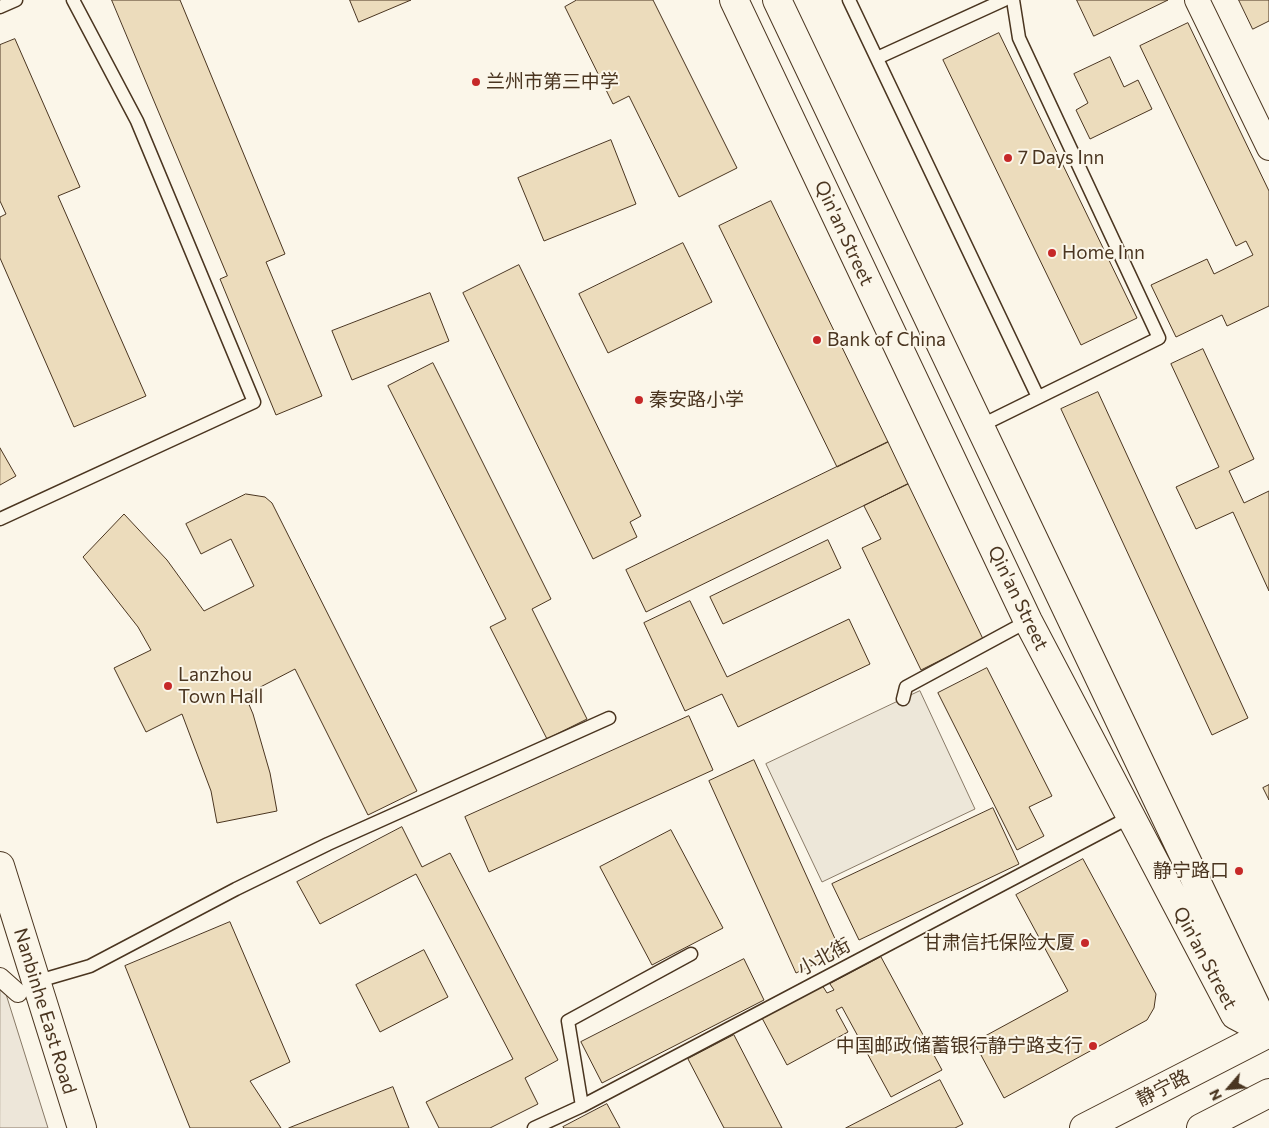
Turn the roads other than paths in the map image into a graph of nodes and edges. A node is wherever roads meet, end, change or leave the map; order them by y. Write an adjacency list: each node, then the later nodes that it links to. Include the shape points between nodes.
1 (16, 0): 9 (lane)
2 (73, 0): 14 (lane, via 137,121 254,402)
3 (734, 0): 15 (main road, Qin'an Street)
4 (777, 0): 13 (main road, Qin'an Street)
5 (849, 0): 10 (lane)
6 (1004, 0): 10 (lane)
7 (1013, 0): 12 (lane, via 1018,38 1159,338)
8 (1197, 0): 11 (street)
9 (0, 7)
10 (877, 58): 12 (lane)
11 (1269, 148)
12 (1038, 398): 13 (lane)
13 (980, 426): 23 (main road, Qin'an Street)
14 (0, 519)
15 (1028, 621): 16 (lane, via 906,687); 18 (main road, Qin'an Street)
16 (903, 699)
17 (609, 718): 22 (lane, via 319,848 90,966)
18 (1130, 817): 23 (main road, Qin'an Street, via 1235,1015); 25 (lane, 小北街)
19 (0, 866): 22 (main road, Nanbinhe East Road)
20 (691, 954): 25 (lane, via 568,1021)
21 (0, 978): 22 (street)
22 (26, 987): 26 (main road, Nanbinhe East Road)
23 (1269, 1034): 28 (main road, 静宁路)
24 (1269, 1093): 29 (main road)
25 (582, 1106): 27 (lane, 小北街)
26 (82, 1128)
27 (534, 1128)
28 (1084, 1128)
29 (1201, 1128)

